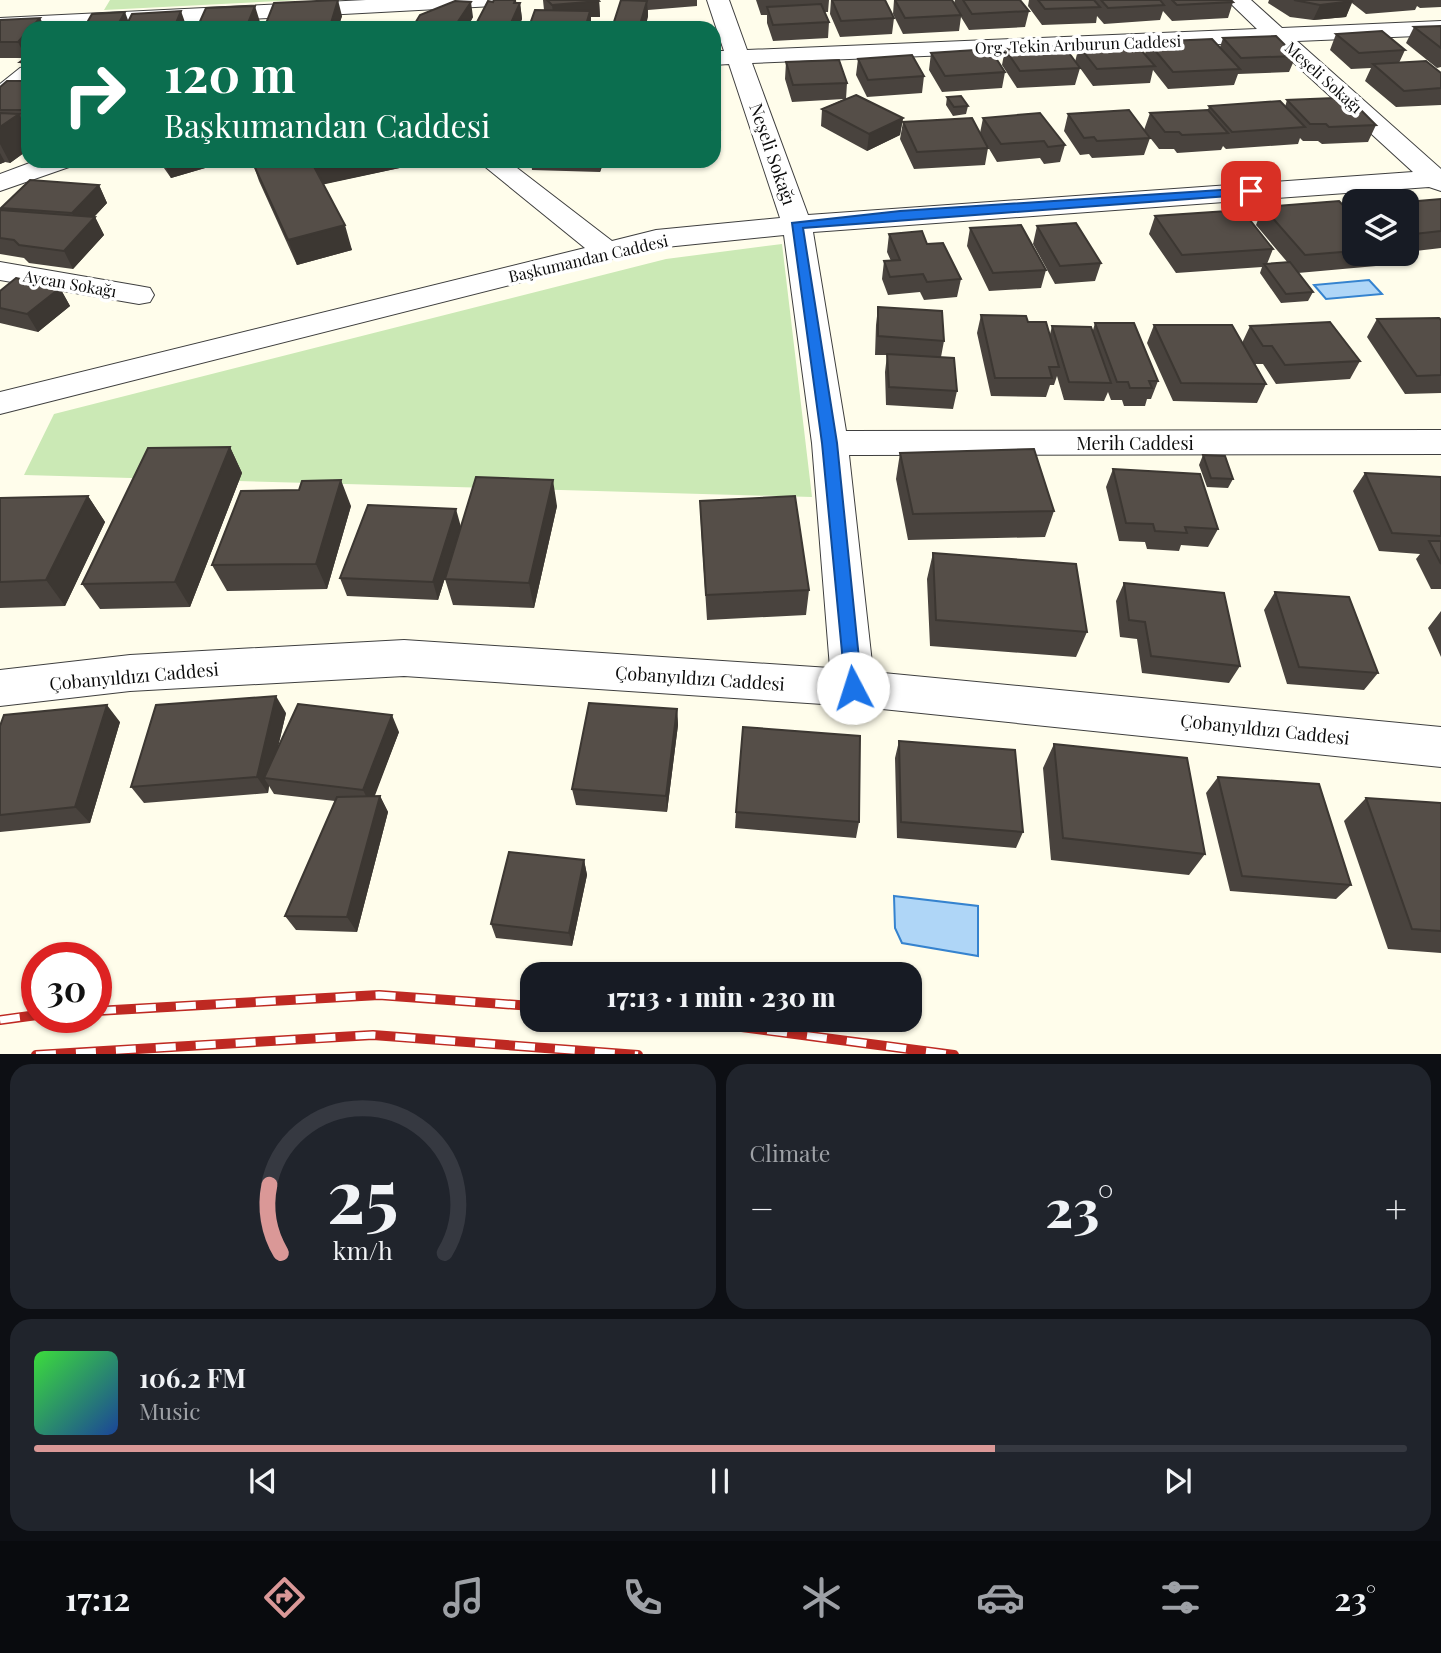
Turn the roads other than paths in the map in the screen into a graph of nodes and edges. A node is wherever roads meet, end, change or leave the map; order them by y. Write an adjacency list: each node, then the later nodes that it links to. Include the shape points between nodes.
1 (83, 0): 6 (street)
2 (494, 0): 5 (street)
3 (718, 0): 14 (street, Neşeli Sokağı)
4 (1238, 0): 12 (street, Meşeli Sokağı)
5 (432, 1): 7 (street); 8 (street)
6 (65, 21)
7 (124, 21)
8 (388, 21)
9 (0, 25): 10 (street)
10 (21, 25)
11 (1441, 28): 12 (street, Org. Tekin Arıburun Caddesi)
12 (1278, 36): 14 (street, Org. Tekin Arıburun Caddesi); 19 (street, Meşeli Sokağı)
13 (721, 58): 14 (street, Org. Tekin Arıburun Caddesi)
14 (740, 58): 21 (street, Neşeli Sokağı)
15 (21, 80): 16 (street)
16 (0, 96)
17 (41, 168): 20 (street)
18 (500, 168): 22 (street)
19 (1440, 180): 21 (street, Başkumandan Caddesi)
20 (0, 183)
21 (797, 225): 22 (street, Başkumandan Caddesi, via 656,239); 27 (street, Neşeli Sokağı)
22 (607, 251): 25 (street, Başkumandan Caddesi)
23 (0, 271): 24 (street, Aycan Sokağı)
24 (139, 295)
25 (0, 402)
26 (1441, 442): 27 (street, Merih Caddesi)
27 (830, 443): 29 (street, Neşeli Sokağı)
28 (0, 688): 29 (street, Çobanyıldızı Caddesi, via 130,673 404,658)
29 (853, 688): 30 (street, Çobanyıldızı Caddesi)
30 (1441, 747)

